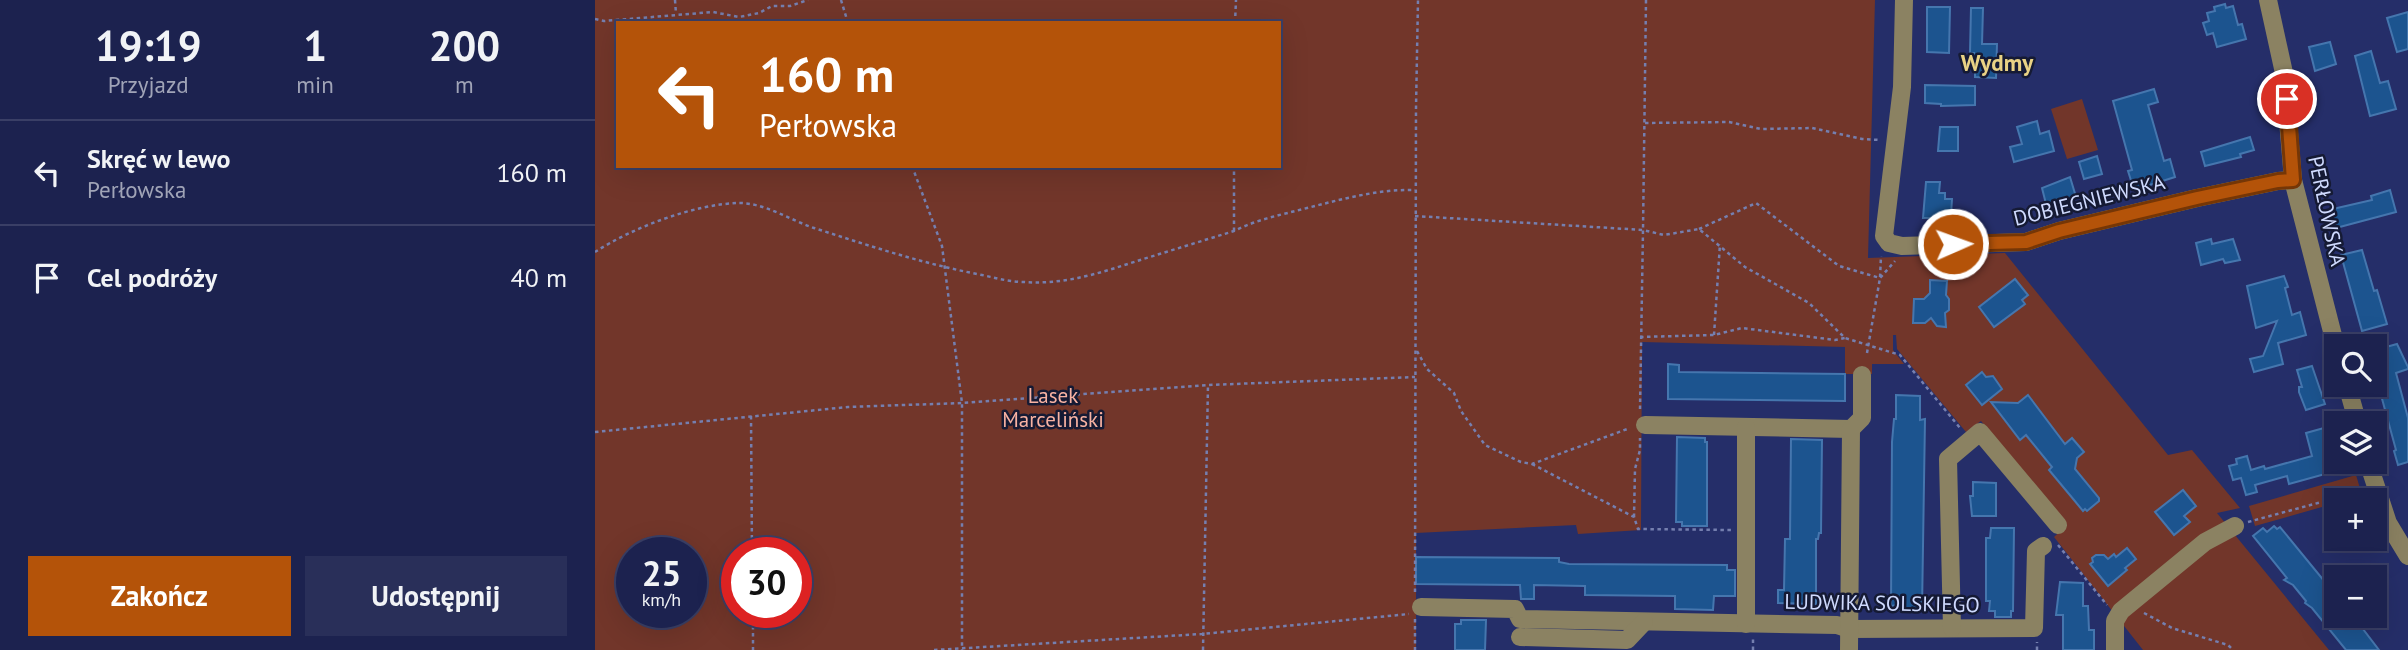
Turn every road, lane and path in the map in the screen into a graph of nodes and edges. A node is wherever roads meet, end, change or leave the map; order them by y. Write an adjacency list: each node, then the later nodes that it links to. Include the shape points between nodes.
1 (675, 0): 9 (path)
2 (808, 0): 9 (path, via 739,17 713,12)
3 (841, 0): 11 (path)
4 (1236, 0): 12 (path)
5 (1418, 0): 18 (path)
6 (1646, 0): 13 (path)
7 (1905, 0): 14 (street)
8 (2268, 0): 17 (street, PERŁOWSKA, via 2284,73)
9 (676, 14): 10 (path, via 604,22)
10 (595, 19)
11 (847, 21)
12 (1235, 21)
13 (1644, 123): 14 (path, via 1729,122); 21 (path)
14 (1895, 141): 23 (street)
15 (913, 168): 26 (path)
16 (1234, 168): 22 (path)
17 (2293, 180): 23 (street, DOBIEGNIEWSKA, via 2197,198 2026,242 1895,246); 28 (street, PERŁOWSKA)
18 (1415, 190): 19 (path); 22 (path, via 1374,193 1276,214)
19 (1415, 216): 21 (path); 33 (path)
20 (1699, 229): 21 (path, via 1664,235); 24 (path); 27 (path, via 1756,203 1839,265)
21 (1643, 230): 30 (path)
22 (1234, 231): 26 (path, via 1057,282 1022,282)
23 (1884, 236): 27 (path)
24 (1720, 244): 29 (path); 31 (path, via 1745,267 1809,303)
25 (595, 252): 26 (path, via 651,223 738,203 757,205 898,256)
26 (946, 268): 38 (path)
27 (1880, 278): 32 (path)
28 (2333, 334)
29 (1714, 335): 30 (path); 31 (path, via 1742,328)
30 (1640, 337): 40 (path)
31 (1845, 338): 32 (path)
32 (1868, 346): 34 (path); 44 (path, via 1900,355)
33 (1415, 349): 36 (path); 45 (path, via 1427,369 1454,393 1485,445)
34 (1867, 354)
35 (1862, 375): 42 (street, via 1862,418)
36 (1415, 377): 37 (path); 56 (path)
37 (1208, 385): 38 (path); 64 (path)
38 (962, 403): 39 (path); 66 (path)
39 (751, 416): 43 (path); 52 (path)
40 (1643, 425): 41 (street); 45 (path); 48 (path, via 1635,469)
41 (1746, 427): 42 (street); 51 (street)
42 (1851, 429): 63 (street)
43 (595, 432)
44 (1967, 437): 49 (street, via 1979,432); 62 (street, via 1948,459)
45 (1532, 464): 48 (path)
46 (2372, 474): 54 (street, via 2388,523)
47 (2324, 501): 50 (path)
48 (1634, 517): 51 (path, via 1638,529)
49 (2057, 525)
50 (2235, 526): 72 (street, via 2205,542 2121,611 2115,621)
51 (1746, 530): 60 (street)
52 (752, 537)
53 (2051, 546): 55 (path); 62 (street, LUDWIKA SOLSKIEGO, via 2036,551 2034,628)
54 (2408, 556)
55 (2107, 605)
56 (1418, 610): 58 (street, LUDWIKA SOLSKIEGO, via 1515,609); 64 (path); 70 (path)
57 (2137, 610): 73 (path)
58 (1520, 618): 59 (street, LUDWIKA SOLSKIEGO); 65 (street)
59 (1644, 622): 60 (street, LUDWIKA SOLSKIEGO); 65 (street, via 1627,640)
60 (1746, 624): 63 (street, LUDWIKA SOLSKIEGO)
61 (753, 628): 67 (path)
62 (1952, 628): 63 (street, LUDWIKA SOLSKIEGO)
63 (1849, 629): 71 (street)
64 (1202, 634): 66 (path); 69 (path)
65 (1520, 643)
66 (962, 649): 68 (path)
67 (753, 650)
68 (934, 650)
69 (1203, 650)
70 (1415, 650)
71 (1849, 650)
72 (2115, 650)
73 (2233, 650)

